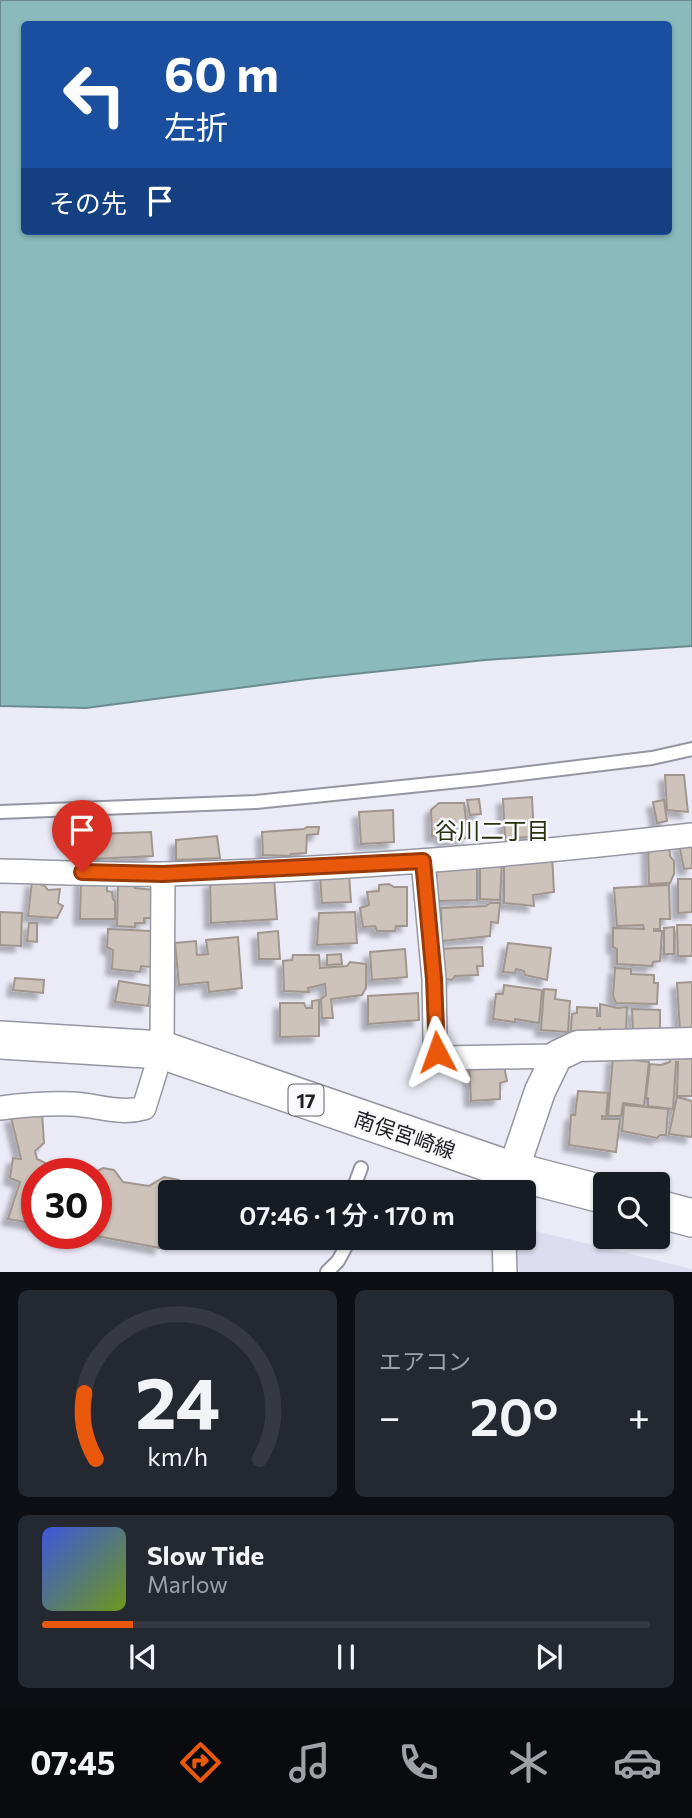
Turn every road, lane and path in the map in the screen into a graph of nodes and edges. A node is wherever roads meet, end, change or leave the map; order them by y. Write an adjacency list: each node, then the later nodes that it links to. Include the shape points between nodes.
1 (692, 748): 2 (lane, via 626,762 256,802)
2 (0, 812)
3 (692, 835): 4 (street)
4 (423, 861): 6 (street); 10 (street, via 437,1052 446,1058)
5 (0, 871): 6 (street)
6 (163, 874): 9 (street)
7 (0, 1040): 9 (main road, 南俣宮崎線 / 17)
8 (692, 1044): 10 (street, via 578,1046)
9 (162, 1050): 11 (street, via 144,1108 129,1112 74,1104); 14 (main road, 南俣宮崎線 / 17)
10 (557, 1056): 15 (street, via 540,1091)
11 (0, 1108)
12 (360, 1168): 13 (lane)
13 (356, 1180)
14 (509, 1180)
15 (512, 1180)
16 (536, 1185): 17 (main road, 南俣宮崎線 / 17)
17 (593, 1193)
18 (670, 1212): 19 (main road)
19 (692, 1218)
20 (344, 1250): 22 (lane)
21 (504, 1250): 23 (street)
22 (327, 1272)
23 (505, 1272)

